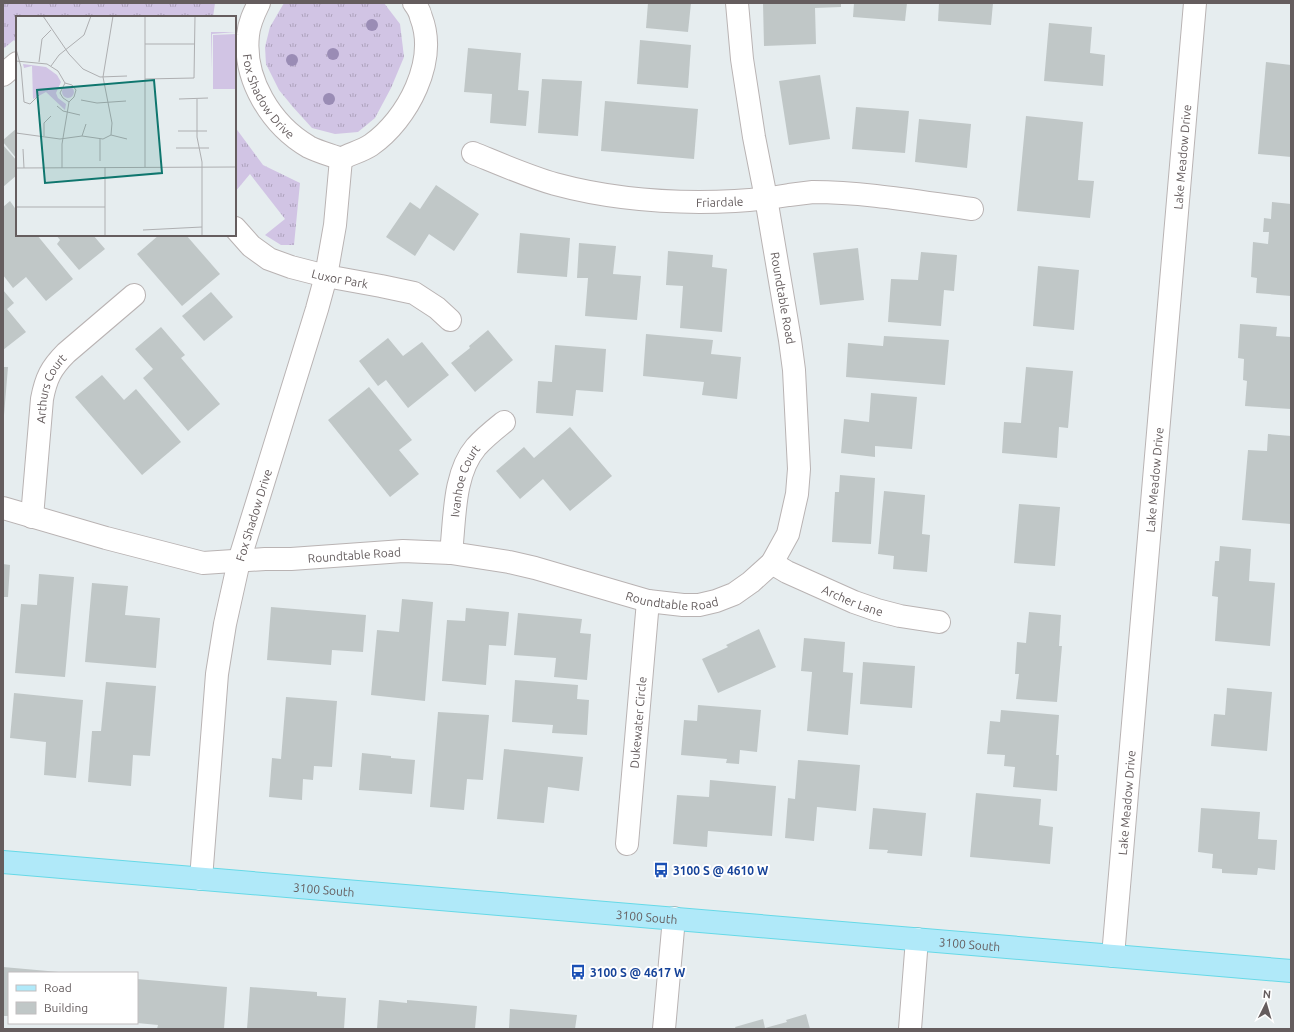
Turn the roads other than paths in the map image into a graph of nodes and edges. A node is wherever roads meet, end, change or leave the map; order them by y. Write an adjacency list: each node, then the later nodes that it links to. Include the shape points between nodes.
1 (259, 3): 8 (street, Fox Shadow Drive, via 252,16 247,51 255,85 276,118 291,134 310,147)
2 (414, 3): 8 (street, via 422,17 425,58 412,98 401,116 370,146)
3 (737, 3): 9 (street, Roundtable Road, via 742,59)
4 (1195, 3): 28 (street, Lake Meadow Drive)
5 (16, 64): 6 (street)
6 (3, 75)
7 (473, 153): 9 (street, Friardale, via 554,184 614,196 677,202)
8 (341, 159): 12 (street, Fox Shadow Drive, via 335,225)
9 (766, 198): 10 (street, Friardale, via 811,192 855,194); 20 (street, Roundtable Road, via 793,363 799,469 796,500 788,534)
10 (972, 209)
11 (236, 229): 12 (street, Luxor Park, via 251,246 269,259)
12 (326, 276): 14 (street, Luxor Park, via 414,293); 19 (street, Fox Shadow Drive)
13 (134, 295): 17 (street, Arthurs Court, via 66,353 49,374 42,399)
14 (450, 320)
15 (504, 422): 18 (street, Ivanhoe Court, via 476,447 461,473)
16 (3, 508): 17 (street, Roundtable Road)
17 (32, 516): 19 (street, Roundtable Road, via 202,563)
18 (451, 553): 19 (street, Roundtable Road, via 403,551); 21 (street, Roundtable Road, via 535,568)
19 (239, 561): 25 (street, Fox Shadow Drive, via 217,674)
20 (772, 563): 21 (street, Roundtable Road, via 734,594 716,601 683,606); 22 (street, Archer Lane, via 854,602 900,616)
21 (648, 601): 23 (street, Dukewater Circle)
22 (939, 622)
23 (627, 844)
24 (3, 862): 25 (main road, 3100 South)
25 (201, 878): 26 (main road, 3100 South)
26 (674, 918): 27 (main road, 3100 South); 30 (street)
27 (917, 939): 28 (main road, 3100 South); 31 (street)
28 (1112, 956): 29 (main road, 3100 South)
29 (1291, 971)
30 (664, 1029)
31 (910, 1029)

